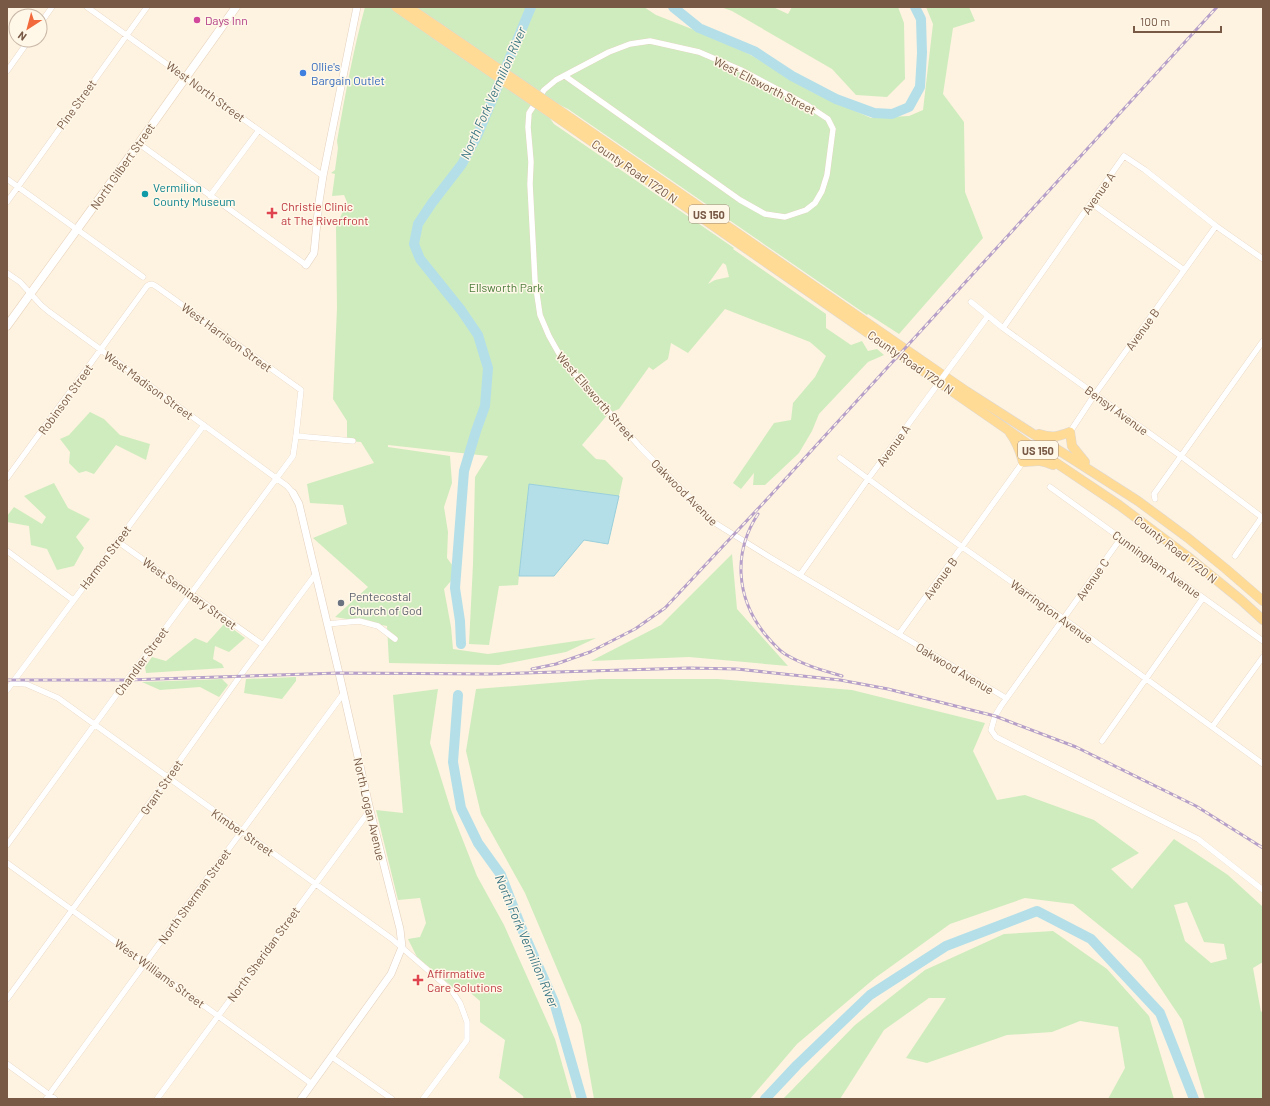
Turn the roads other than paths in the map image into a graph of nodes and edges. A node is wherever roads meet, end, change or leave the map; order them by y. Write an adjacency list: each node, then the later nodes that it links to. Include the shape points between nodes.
1 (88, 7): 8 (street, West North Street)
2 (147, 7): 8 (street, Pine Street)
3 (236, 7): 11 (main road, North Gilbert Street)
4 (357, 7): 16 (street)
5 (396, 7): 7 (main road, US 150)
6 (408, 7): 7 (main road, US 150)
7 (437, 31): 13 (main road, US 150, bridge)
8 (127, 35): 11 (street, West North Street); 18 (street, Pine Street)
9 (23, 48): 10 (street)
10 (7, 71)
11 (185, 76): 14 (street, West North Street); 15 (main road, North Gilbert Street)
12 (565, 76): 12 (street, West Ellsworth Street, via 740,200 765,214 785,217 806,210 815,203 822,191 827,175 833,129 828,119 741,70 699,52 650,41 630,44 609,52); 44 (street, West Ellsworth Street, via 544,90 529,113 535,281 540,315 562,360)
13 (554, 111): 39 (main road, County Road 1720 N / US 150); 40 (main road, County Road 1720 N / US 150)
14 (259, 130): 16 (street, West North Street); 19 (street)
15 (138, 144): 19 (street); 23 (main road, North Gilbert Street)
16 (323, 176): 25 (street, via 314,253)
17 (7, 179): 18 (street)
18 (18, 187): 20 (street, Pine Street); 23 (street)
19 (210, 196): 25 (street)
20 (7, 202)
21 (1092, 203): 22 (street, Avenue A, via 1124,156 1146,170); 26 (street); 34 (street, Avenue A)
22 (1216, 226): 24 (street); 26 (street, Avenue B)
23 (77, 229): 28 (street); 30 (main road, North Gilbert Street)
24 (1263, 259)
25 (306, 265)
26 (1184, 270): 37 (street, Avenue B)
27 (7, 273): 30 (street, West Madison Street, via 20,282)
28 (143, 277)
29 (153, 284): 36 (street, Robinson Street, via 146,286); 42 (street, West Harrison Street, via 301,390)
30 (30, 294): 33 (main road, North Gilbert Street); 36 (street, West Madison Street)
31 (971, 302): 32 (street, Bensyl Avenue)
32 (988, 316): 34 (street, Bensyl Avenue); 52 (street, Avenue A, bridge)
33 (7, 326)
34 (1003, 328): 37 (street, Bensyl Avenue)
35 (1263, 341): 45 (street)
36 (101, 350): 38 (street, West Madison Street); 50 (street, Robinson Street)
37 (1095, 394): 41 (street, Avenue B); 45 (street, Bensyl Avenue)
38 (204, 425): 51 (street, West Madison Street); 58 (street, Harmon Street)
39 (1005, 427): 47 (main road, via 1020,449); 49 (main road, County Road 1720 N / US 150)
40 (1027, 430): 41 (main road, via 1049,437); 48 (main road, US 150)
41 (1070, 432): 48 (main road, via 1074,450)
42 (296, 436): 43 (street); 51 (street, via 293,456)
43 (353, 441)
44 (640, 447): 63 (street, Oakwood Avenue, via 715,523)
45 (1181, 456): 55 (street, via 1154,494); 56 (street, Bensyl Avenue)
46 (840, 458): 52 (street, Warrington Avenue)
47 (1023, 462): 49 (main road, via 1044,461); 59 (street, Avenue B)
48 (1093, 472): 67 (main road, County Road 1720 N / US 150, via 1138,501)
49 (1076, 476): 69 (main road, County Road 1720 N / US 150, via 1187,556)
50 (7, 478)
51 (276, 478): 54 (street, West Madison Street); 64 (street, Chandler Street)
52 (868, 479): 59 (street, Warrington Avenue); 63 (street, Avenue A)
53 (1050, 487): 57 (street, Cunningham Avenue)
54 (293, 493): 62 (street, North Logan Avenue, via 299,504)
55 (1155, 498)
56 (1262, 517): 61 (street)
57 (1121, 538): 65 (street, Cunningham Avenue); 68 (street, Avenue C)
58 (117, 541): 64 (street, West Seminary Street); 66 (street, Harmon Street)
59 (963, 547): 68 (street, Warrington Avenue); 71 (street, Avenue B)
60 (7, 551): 66 (street)
61 (1235, 556)
62 (315, 575): 70 (street, North Logan Avenue); 74 (street, Grant Street)
63 (800, 575): 71 (street, Oakwood Avenue)
64 (191, 593): 74 (street, West Seminary Street); 81 (street, Chandler Street)
65 (1203, 598): 73 (street, Cunningham Avenue); 76 (street)
66 (73, 600): 77 (street, Harmon Street)
67 (1263, 601)
68 (1064, 619): 76 (street, Warrington Avenue); 80 (street, Avenue C)
69 (1263, 620)
70 (327, 624): 72 (street, via 360,621 378,626); 79 (street, North Logan Avenue)
71 (899, 634): 80 (street, Oakwood Avenue)
72 (395, 639)
73 (1263, 641)
74 (263, 645): 85 (street, Grant Street)
75 (1263, 657): 82 (street)
76 (1146, 678): 82 (street, Warrington Avenue); 83 (street)
77 (12, 683): 78 (street, Harmon Street); 81 (street, Kimber Street, via 26,684 58,698)
78 (7, 690)
79 (343, 694): 86 (street, North Logan Avenue); 87 (street, North Sherman Street)
80 (1006, 698): 91 (street, Oakwood Avenue, via 995,716 991,730 996,737 1198,839)
81 (95, 725): 85 (street, Kimber Street); 88 (street, Chandler Street)
82 (1212, 727): 84 (street, Warrington Avenue)
83 (1102, 741)
84 (1263, 764)
85 (168, 778): 87 (street, Kimber Street); 92 (street, Grant Street)
86 (370, 810): 90 (street, North Sheridan Street); 93 (street, North Logan Avenue, via 400,929)
87 (242, 831): 90 (street, Kimber Street); 94 (street, North Sherman Street)
88 (7, 845)
89 (7, 863): 92 (street, West Williams Street)
90 (316, 883): 93 (street, Kimber Street); 96 (street, North Sheridan Street)
91 (1263, 890)
92 (72, 909): 94 (street, West Williams Street); 95 (street, Grant Street)
93 (402, 948): 97 (street, North Logan Avenue, via 391,974); 105 (street, Kimber Street, via 452,992 460,1003 467,1022 467,1040)
94 (145, 962): 96 (street, West Williams Street); 100 (street, North Sherman Street)
95 (7, 999)
96 (218, 1015): 99 (street, West Williams Street); 102 (street, North Sheridan Street)
97 (332, 1057): 99 (street, North Logan Avenue); 104 (street)
98 (7, 1064): 100 (street)
99 (312, 1084): 103 (street, North Logan Avenue)
100 (47, 1097): 101 (street)
101 (55, 1099)
102 (157, 1099)
103 (301, 1099)
104 (392, 1099)
105 (423, 1099)

